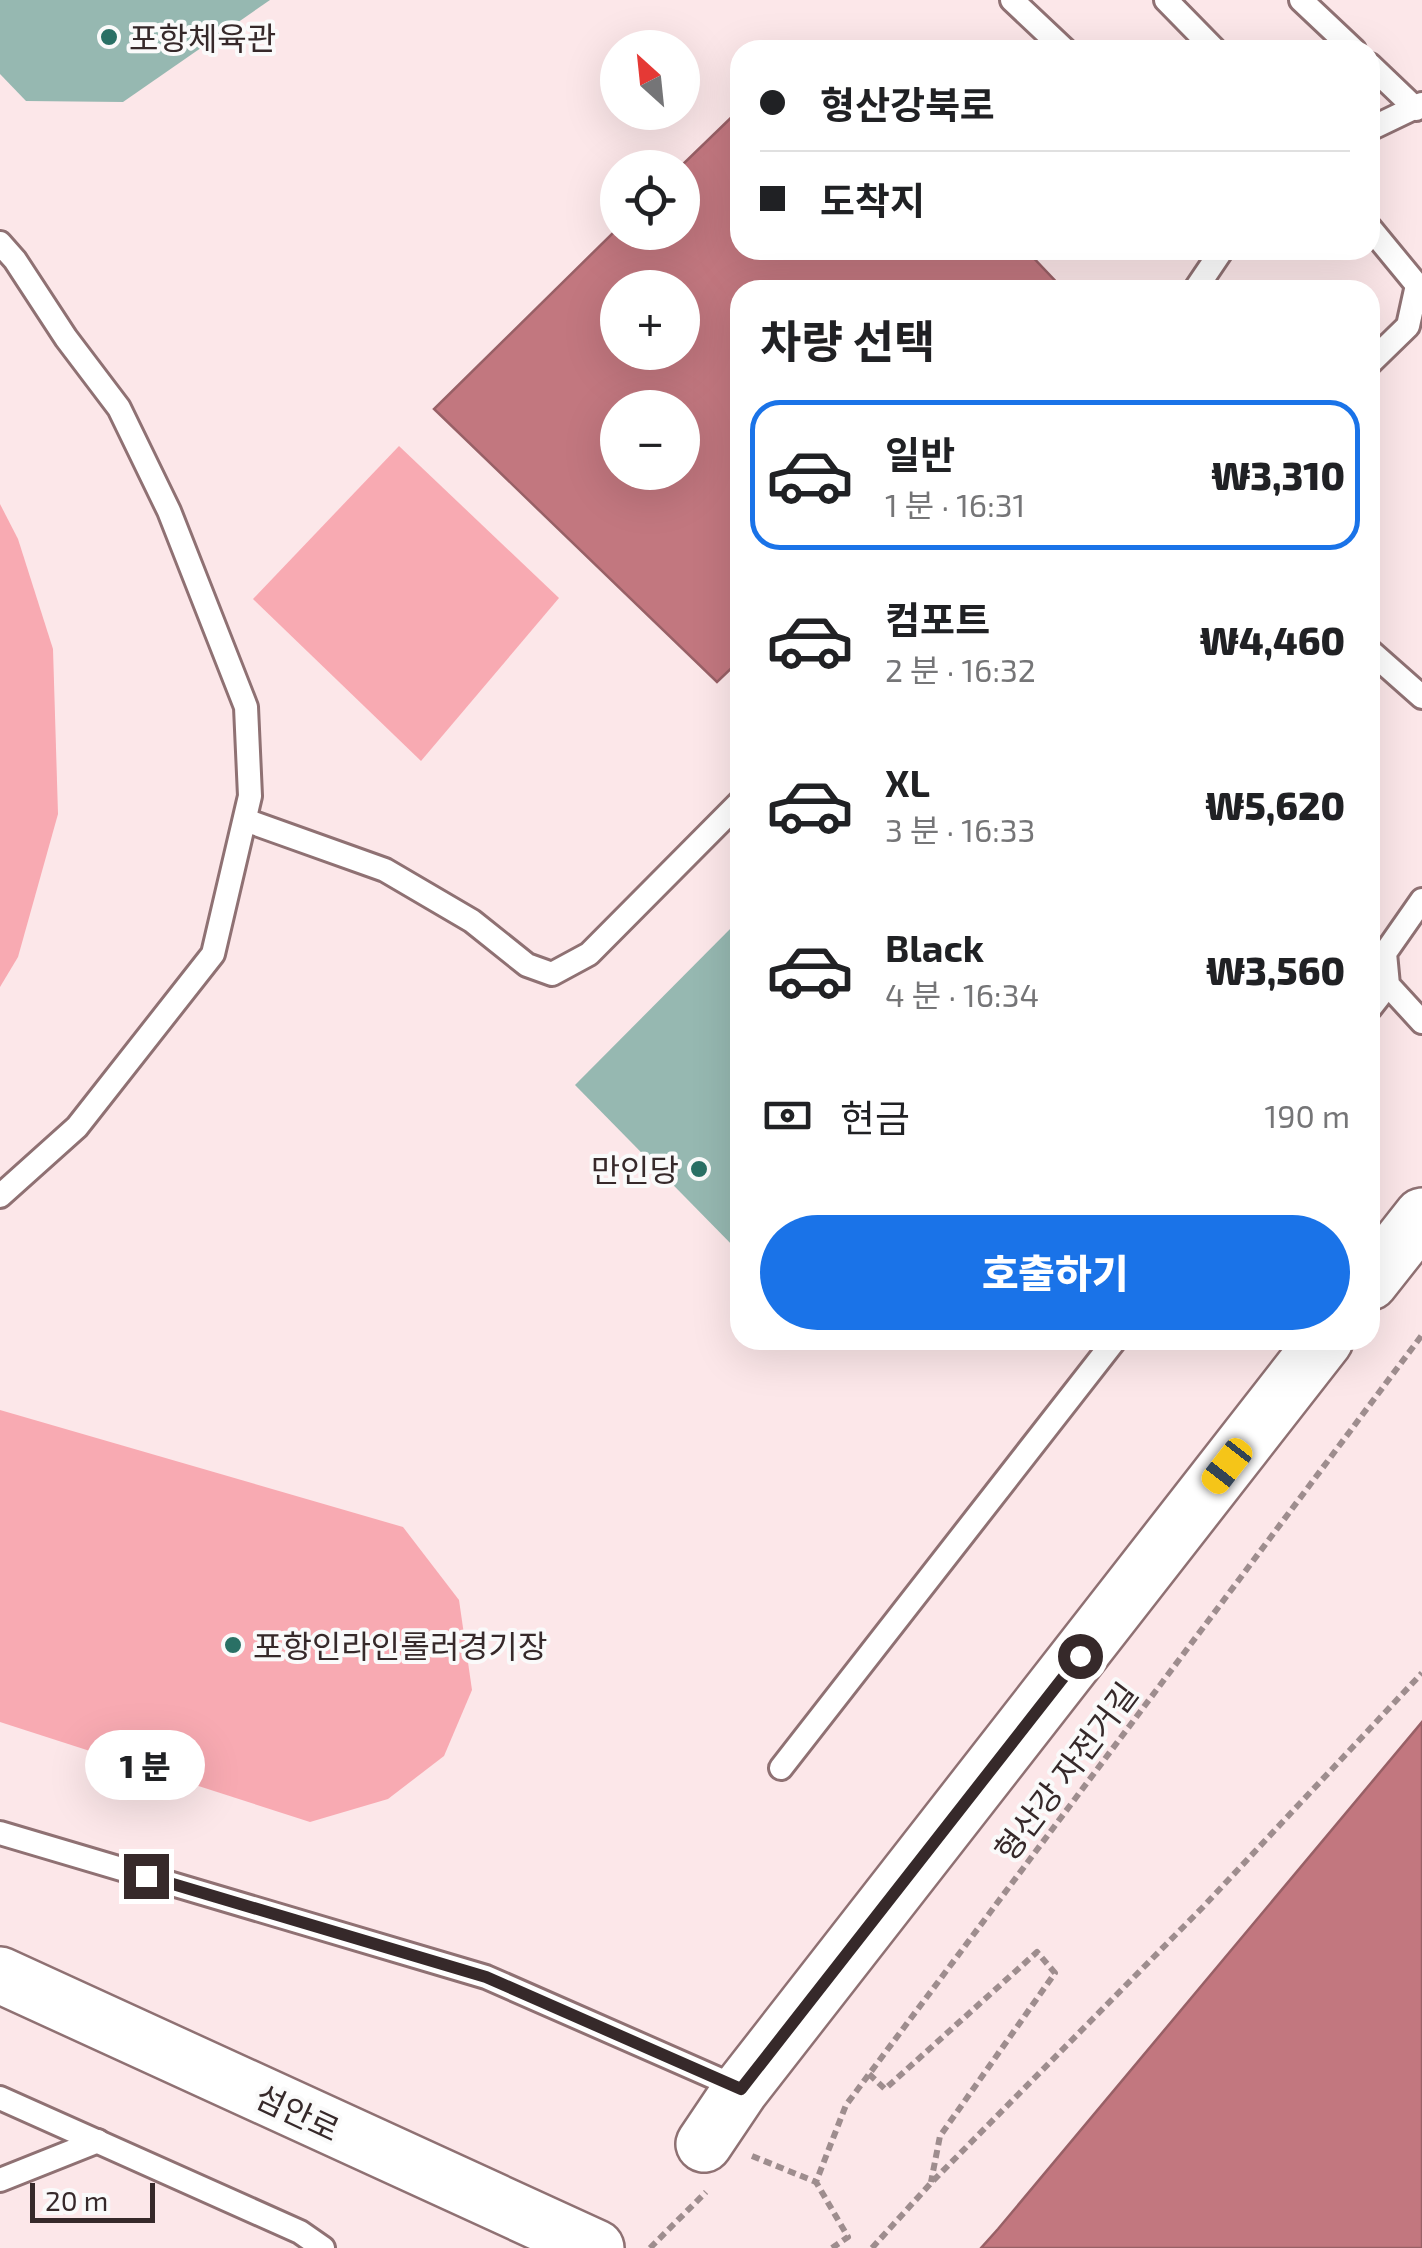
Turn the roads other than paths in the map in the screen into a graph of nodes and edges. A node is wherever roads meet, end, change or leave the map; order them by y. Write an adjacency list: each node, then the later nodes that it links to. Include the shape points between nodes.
1 (1012, 0): 4 (lane)
2 (1166, 0): 5 (lane)
3 (1301, 0): 6 (lane)
4 (1055, 40)
5 (1205, 40)
6 (1343, 40)
7 (1380, 73): 8 (lane)
8 (1419, 106): 9 (lane)
9 (1380, 124)
10 (1380, 240): 12 (lane, via 1417,285 1408,326)
11 (0, 244): 16 (lane, via 119,408 169,511 246,707)
12 (1380, 353)
13 (1380, 660): 14 (lane)
14 (1422, 697)
15 (730, 812): 16 (lane, via 589,954 552,974 526,964 472,921 385,870)
16 (245, 820): 21 (lane, via 213,954 77,1126)
17 (1422, 900): 18 (lane, via 1385,953)
18 (1388, 985): 19 (lane); 20 (lane)
19 (1380, 995)
20 (1422, 1022)
21 (0, 1196)
22 (1422, 1216): 23 (main road)
23 (1380, 1269)
24 (1107, 1350): 26 (lane)
25 (1317, 1350): 29 (main road)
26 (781, 1768)
27 (0, 1833): 29 (lane, via 486,1977)
28 (0, 1975): 35 (main road, 섬안로)
29 (741, 2089): 32 (main road)
30 (0, 2098): 31 (lane)
31 (98, 2142): 33 (lane); 34 (lane)
32 (704, 2144)
33 (0, 2180)
34 (323, 2248)
35 (596, 2248)

